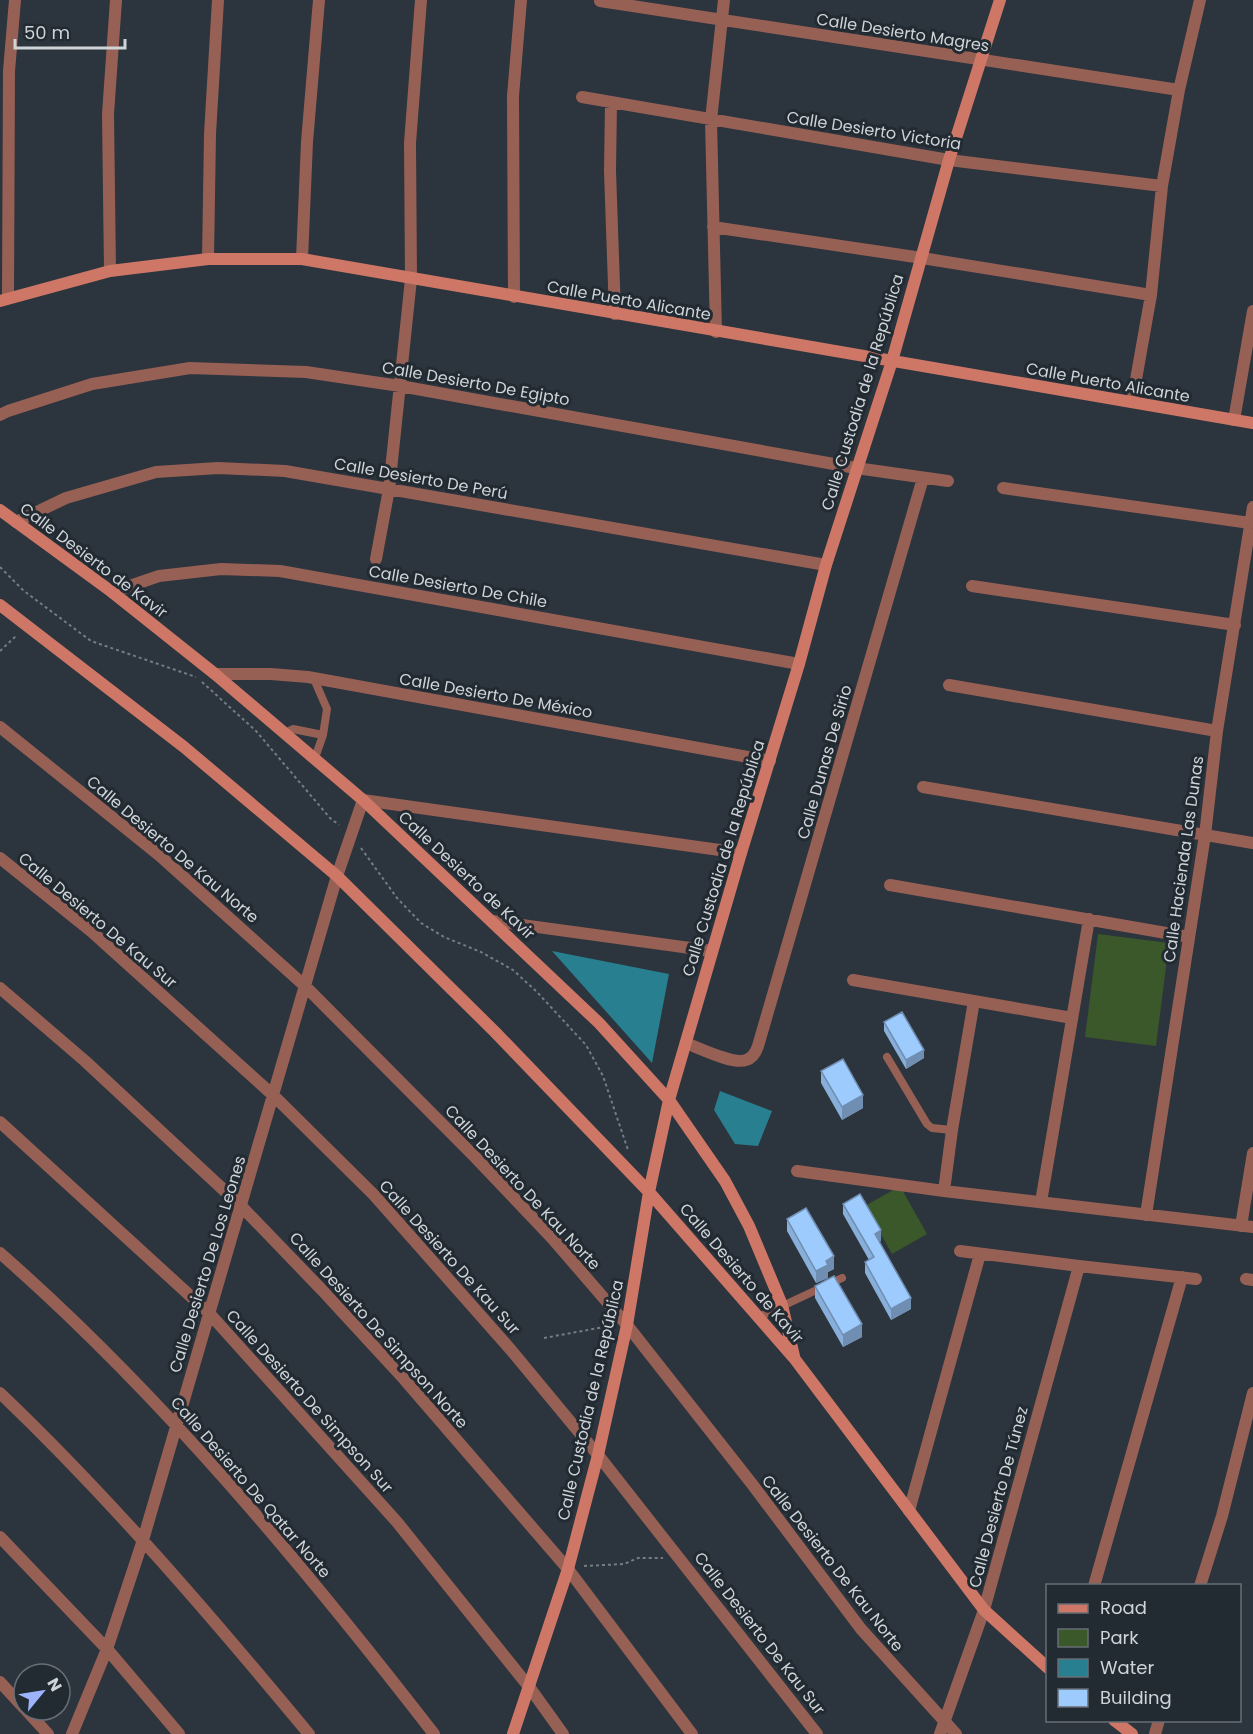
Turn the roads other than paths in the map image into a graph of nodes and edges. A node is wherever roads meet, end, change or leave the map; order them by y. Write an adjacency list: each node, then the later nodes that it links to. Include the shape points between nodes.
1 (15, 0): 28 (street, via 8,94)
2 (116, 0): 24 (street, via 108,114)
3 (218, 0): 22 (street)
4 (319, 0): 23 (street)
5 (421, 0): 25 (street, via 410,143)
6 (521, 0): 27 (street, via 513,108)
7 (724, 0): 12 (street)
8 (1000, 0): 13 (street, Calle Custodia de la República)
9 (1200, 0): 14 (street)
10 (600, 1): 11 (street, Calle Desierto Magres)
11 (623, 3): 12 (street, Calle Desierto Magres)
12 (721, 19): 13 (street, Calle Desierto Magres); 17 (street)
13 (980, 61): 14 (street, Calle Desierto Magres); 18 (street, Calle Custodia de la República)
14 (1179, 90): 19 (street)
15 (582, 97): 16 (street, Calle Desierto Victoria)
16 (611, 102): 17 (street, Calle Desierto Victoria); 30 (street)
17 (711, 120): 18 (street, Calle Desierto Victoria); 20 (street)
18 (949, 160): 19 (street, Calle Desierto Victoria); 21 (street, Calle Custodia de la República)
19 (1162, 186): 26 (street)
20 (713, 227): 21 (street); 31 (street)
21 (922, 258): 26 (street); 32 (street, Calle Custodia de la República)
22 (208, 259): 23 (street, Calle Puerto Alicante); 24 (street, Calle Puerto Alicante)
23 (302, 260): 25 (street, Calle Puerto Alicante)
24 (110, 271): 28 (street, Calle Puerto Alicante)
25 (411, 279): 27 (street, Calle Puerto Alicante); 33 (street)
26 (1151, 295): 34 (street)
27 (514, 297): 30 (street, Calle Puerto Alicante)
28 (4, 300)
29 (1253, 311): 36 (street)
30 (615, 314): 31 (street, Calle Puerto Alicante)
31 (716, 332): 32 (street, Calle Puerto Alicante)
32 (892, 361): 34 (street, Calle Puerto Alicante); 38 (street, Calle Custodia de la República)
33 (400, 386): 35 (street, Calle Desierto De Egipto, via 306,372 190,368 92,384); 38 (street, Calle Desierto De Egipto); 42 (street)
34 (1132, 402): 36 (street, Calle Puerto Alicante)
35 (0, 415)
36 (1234, 420): 37 (street, Calle Puerto Alicante)
37 (1253, 423)
38 (856, 468): 39 (street, Calle Desierto De Egipto); 48 (street, Calle Custodia de la República)
39 (923, 478): 40 (street, Calle Desierto De Egipto); 80 (street, Calle Dunas De Sirio, via 754,1054 737,1061)
40 (948, 481)
41 (1003, 488): 46 (street)
42 (388, 489): 45 (street, Calle Desierto De Perú, via 285,471 218,468 156,472 66,498); 47 (street); 48 (street, Calle Desierto De Perú)
43 (1253, 507): 46 (street, Calle Hacienda Las Dunas)
44 (0, 510): 45 (street, Calle Desierto de Kavir)
45 (16, 522): 50 (street, Calle Desierto de Kavir)
46 (1250, 523): 52 (street, Calle Hacienda Las Dunas)
47 (376, 559)
48 (826, 565): 53 (street, Calle Custodia de la República)
49 (972, 586): 52 (street)
50 (112, 592): 53 (street, Calle Desierto De Chile, via 159,576 221,569 280,571); 54 (street, Calle Desierto de Kavir)
51 (0, 605): 69 (street, Calle Desierto de Kavir, via 184,747)
52 (1234, 625): 58 (street, Calle Hacienda Las Dunas)
53 (799, 664): 62 (street, Calle Custodia de la República)
54 (216, 674): 55 (street, Calle Desierto De México); 59 (street, Calle Desierto de Kavir)
55 (314, 678): 60 (lane, via 327,709); 62 (street, Calle Desierto De México)
56 (949, 685): 58 (street)
57 (0, 727): 76 (street, Calle Desierto De Kau Norte, via 159,855)
58 (1217, 731): 65 (street, Calle Hacienda Las Dunas)
59 (285, 733): 60 (lane, via 293,729); 61 (street, Calle Desierto de Kavir)
60 (322, 735): 61 (lane)
61 (315, 759): 64 (street, Calle Desierto de Kavir)
62 (770, 761): 67 (street, Calle Custodia de la República)
63 (923, 787): 65 (street)
64 (363, 800): 67 (street); 69 (street, Calle Desierto De Los Leones); 72 (street, Calle Desierto de Kavir)
65 (1205, 835): 66 (street); 73 (street, Calle Hacienda Las Dunas)
66 (1253, 843)
67 (741, 854): 74 (street, Calle Custodia de la República)
68 (0, 858): 82 (street, Calle Desierto De Kau Sur, via 91,931)
69 (337, 876): 76 (street, Calle Desierto De Los Leones); 89 (street, Calle Desierto de Kavir)
70 (890, 885): 71 (street)
71 (1089, 919): 73 (street); 79 (street)
72 (493, 921): 74 (street); 83 (street, Calle Desierto de Kavir, via 599,1023)
73 (1190, 937): 92 (street, Calle Hacienda Las Dunas)
74 (712, 951): 80 (street, Calle Custodia de la República)
75 (853, 980): 78 (street)
76 (305, 986): 82 (street, Calle Desierto De Los Leones); 104 (street, Calle Desierto De Kau Norte, via 552,1238)
77 (0, 988): 91 (street, Calle Desierto De Simpson Norte)
78 (974, 1001): 79 (street); 85 (street)
79 (1072, 1018): 90 (street)
80 (686, 1043): 83 (street, Calle Custodia de la República)
81 (887, 1057): 85 (lane, via 927,1124)
82 (274, 1096): 91 (street, Calle Desierto De Los Leones); 109 (street, Calle Desierto De Kau Sur, via 374,1195)
83 (669, 1100): 89 (street, Calle Custodia de la República); 101 (street, Calle Desierto de Kavir, via 725,1181 749,1226)
84 (0, 1122): 102 (street, Calle Desierto De Simpson Sur)
85 (952, 1130): 88 (street)
86 (1253, 1153): 93 (street)
87 (797, 1171): 88 (street)
88 (944, 1191): 90 (street)
89 (649, 1192): 103 (street, Calle Desierto de Kavir); 104 (street, Calle Custodia de la República)
90 (1041, 1202): 92 (street)
91 (242, 1207): 102 (street, Calle Desierto De Los Leones); 113 (street, Calle Desierto De Simpson Norte, via 404,1379)
92 (1146, 1215): 93 (street)
93 (1247, 1227)
94 (960, 1251): 96 (street)
95 (0, 1253): 108 (street, Calle Desierto De Qatar Norte, via 45,1292)
96 (980, 1254): 97 (street); 110 (street)
97 (1079, 1266): 98 (street); 116 (street, Calle Desierto De Túnez)
98 (1182, 1277): 100 (street); 114 (street)
99 (842, 1278): 101 (lane)
100 (1196, 1279)
101 (782, 1305): 103 (lane); 105 (street, Calle Desierto de Kavir)
102 (208, 1312): 108 (street, Calle Desierto De Los Leones); 120 (street, Calle Desierto De Simpson Sur, via 397,1522)
103 (759, 1317): 105 (street, Calle Desierto de Kavir)
104 (627, 1325): 109 (street, Calle Custodia de la República); 124 (street, Calle Desierto De Kau Norte)
105 (794, 1358): 110 (street, Calle Desierto de Kavir)
106 (0, 1393): 112 (street)
107 (1253, 1394): 115 (street)
108 (177, 1425): 112 (street, Calle Desierto De Los Leones); 129 (street, Calle Desierto De Qatar Norte, via 356,1633)
109 (598, 1455): 113 (street, Calle Custodia de la República); 133 (street, Calle Desierto De Kau Sur)
110 (909, 1511): 116 (street, Calle Desierto de Kavir)
111 (0, 1537): 117 (street)
112 (143, 1540): 117 (street, Calle Desierto De Los Leones); 128 (street)
113 (569, 1565): 120 (street, Calle Custodia de la República); 132 (street, Calle Desierto De Simpson Norte)
114 (1095, 1584)
115 (1201, 1584)
116 (984, 1610): 118 (street, Calle Desierto de Kavir); 124 (street, Calle Desierto De Túnez)
117 (106, 1649): 126 (street, Calle Desierto De Los Leones); 127 (street)
118 (1046, 1667)
119 (0, 1682): 121 (street)
120 (530, 1688): 130 (street, Calle Custodia de la República); 131 (street, Calle Desierto De Simpson Sur)
121 (12, 1695)
122 (37, 1722): 125 (street)
123 (1117, 1722): 135 (street)
124 (943, 1729): 134 (street, Calle Desierto De Kau Norte)
125 (48, 1734)
126 (72, 1734)
127 (179, 1734)
128 (309, 1734)
129 (434, 1734)
130 (513, 1734)
131 (563, 1734)
132 (692, 1734)
133 (817, 1734)
134 (956, 1734)
135 (1132, 1734)

